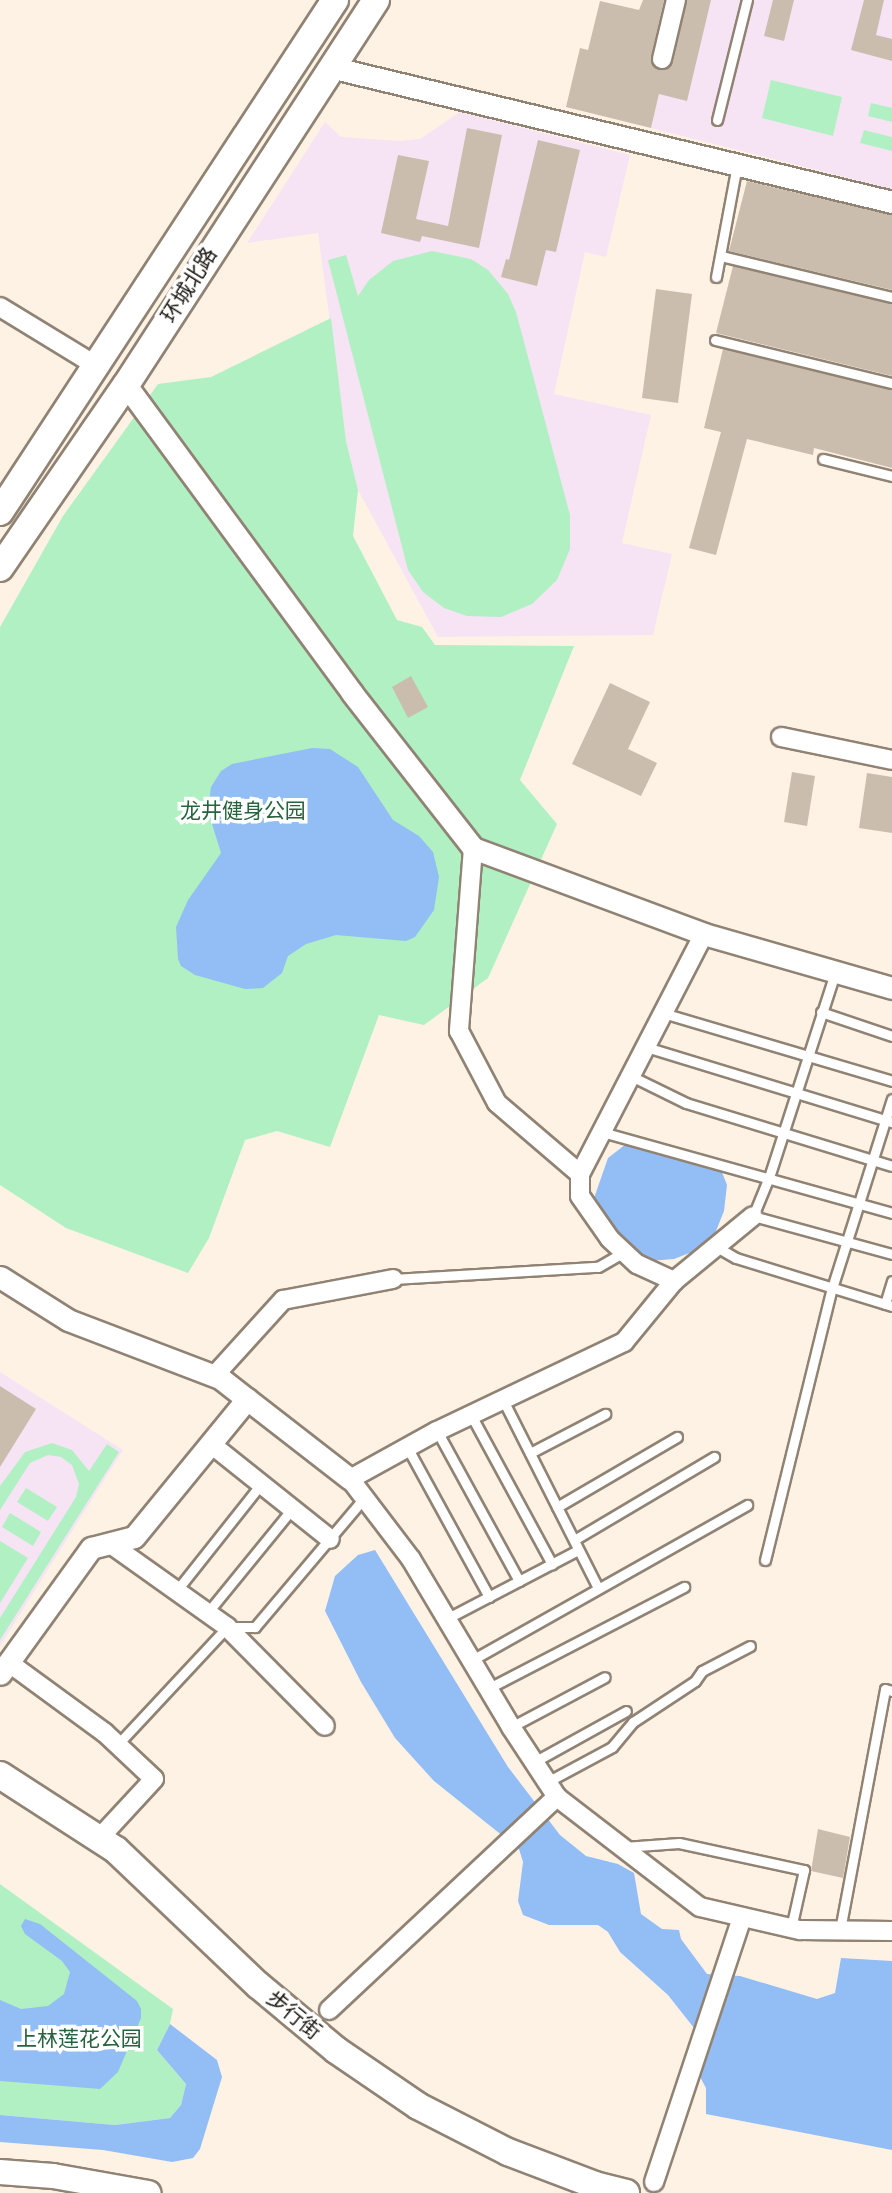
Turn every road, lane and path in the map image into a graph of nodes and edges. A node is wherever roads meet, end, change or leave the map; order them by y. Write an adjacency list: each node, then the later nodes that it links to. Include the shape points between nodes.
1 (335, 0): 15 (main road, 环城北路)
2 (376, 0): 6 (main road, 环城北路)
3 (676, 0): 5 (street)
4 (747, 0): 7 (lane)
5 (662, 59)
6 (334, 68): 8 (street, via 571,127); 17 (main road, 环城北路)
7 (717, 120)
8 (737, 162): 9 (street); 10 (lane)
9 (892, 202)
10 (721, 256): 11 (lane); 12 (lane)
11 (716, 277)
12 (892, 297)
13 (0, 307): 15 (street)
14 (715, 340): 16 (lane)
15 (95, 365): 17 (main road); 20 (main road, 环城北路)
16 (892, 383)
17 (125, 386): 21 (main road, 环城北路); 24 (street)
18 (823, 459): 19 (lane)
19 (892, 476)
20 (0, 512)
21 (0, 568)
22 (781, 737): 23 (street)
23 (892, 760)
24 (473, 848): 25 (street); 42 (street, via 459,1031 497,1103)
25 (704, 934): 26 (street); 29 (street)
26 (835, 971): 27 (street); 28 (lane)
27 (892, 988)
28 (821, 1012): 30 (lane); 32 (lane)
29 (663, 1013): 31 (street); 32 (lane)
30 (892, 1035)
31 (646, 1047): 33 (street); 35 (lane)
32 (807, 1056): 34 (lane); 35 (lane)
33 (631, 1076): 38 (street); 39 (lane, via 686,1103)
34 (892, 1081)
35 (796, 1093): 37 (lane); 39 (lane)
36 (892, 1099): 37 (lane)
37 (889, 1121): 40 (lane)
38 (601, 1132): 42 (street); 43 (lane)
39 (782, 1134): 40 (lane); 43 (lane)
40 (873, 1160): 41 (lane); 44 (lane)
41 (892, 1166)
42 (580, 1174): 49 (street, via 580,1195)
43 (769, 1177): 44 (lane); 46 (lane)
44 (859, 1204): 45 (lane); 47 (lane)
45 (892, 1213)
46 (753, 1216): 47 (lane); 48 (street)
47 (847, 1241): 50 (lane); 55 (lane)
48 (715, 1246): 53 (street); 55 (lane, via 736,1258)
49 (624, 1252): 52 (lane, via 598,1267); 53 (street, via 637,1264)
50 (892, 1254)
51 (0, 1277): 57 (street, via 68,1320)
52 (393, 1279): 57 (street, via 283,1300)
53 (674, 1281): 59 (street, via 624,1342)
54 (892, 1281): 56 (lane)
55 (832, 1288): 56 (lane); 78 (lane)
56 (888, 1305)
57 (214, 1376): 58 (street)
58 (247, 1399): 64 (street); 68 (street)
59 (503, 1400): 61 (street); 66 (lane)
60 (605, 1414): 66 (lane)
61 (471, 1415): 62 (street); 79 (lane)
62 (436, 1431): 65 (street); 80 (lane)
63 (677, 1437): 72 (lane)
64 (211, 1444): 69 (street); 76 (street, via 134,1538)
65 (407, 1447): 68 (street); 84 (lane)
66 (530, 1453): 72 (lane)
67 (714, 1457): 75 (lane)
68 (350, 1479): 70 (street)
69 (261, 1484): 73 (street); 83 (lane)
70 (364, 1498): 74 (lane); 86 (street, via 411,1559)
71 (747, 1505): 82 (lane)
72 (557, 1507): 75 (lane)
73 (292, 1509): 74 (street); 85 (lane)
74 (330, 1539): 87 (lane, via 255,1628)
75 (574, 1540): 77 (lane)
76 (109, 1543): 83 (street); 90 (street, via 91,1548)
77 (578, 1550): 79 (lane); 82 (lane)
78 (765, 1560)
79 (552, 1564): 80 (lane)
80 (519, 1581): 84 (lane)
81 (684, 1587): 92 (lane)
82 (598, 1588): 89 (lane)
83 (177, 1590): 85 (street)
84 (489, 1597): 86 (lane)
85 (208, 1612): 87 (street)
86 (446, 1619): 89 (street)
87 (227, 1627): 95 (street); 97 (lane)
88 (750, 1646): 100 (lane, via 702,1671 695,1681 632,1722 612,1747)
89 (472, 1660): 92 (street)
90 (4, 1668): 97 (street)
91 (605, 1677): 96 (lane)
92 (489, 1688): 96 (street)
93 (892, 1691): 105 (lane, via 885,1689)
94 (626, 1711): 98 (lane)
95 (325, 1726)
96 (511, 1727): 98 (street)
97 (118, 1744): 101 (street, via 154,1779)
98 (534, 1762): 100 (street)
99 (0, 1775): 111 (main road, 步行街, via 116,1850 258,1985 336,2050 418,2106 508,2152)
100 (552, 1789): 102 (street); 107 (street, via 543,1810)
101 (106, 1831)
102 (623, 1847): 103 (street, via 700,1907); 104 (lane, via 679,1843 804,1870)
103 (742, 1917): 104 (street); 109 (street)
104 (790, 1928): 105 (street)
105 (840, 1930): 106 (street)
106 (892, 1931)
107 (329, 2010)
108 (0, 2172): 110 (main road)
109 (654, 2182)
110 (148, 2193)
111 (626, 2193)

